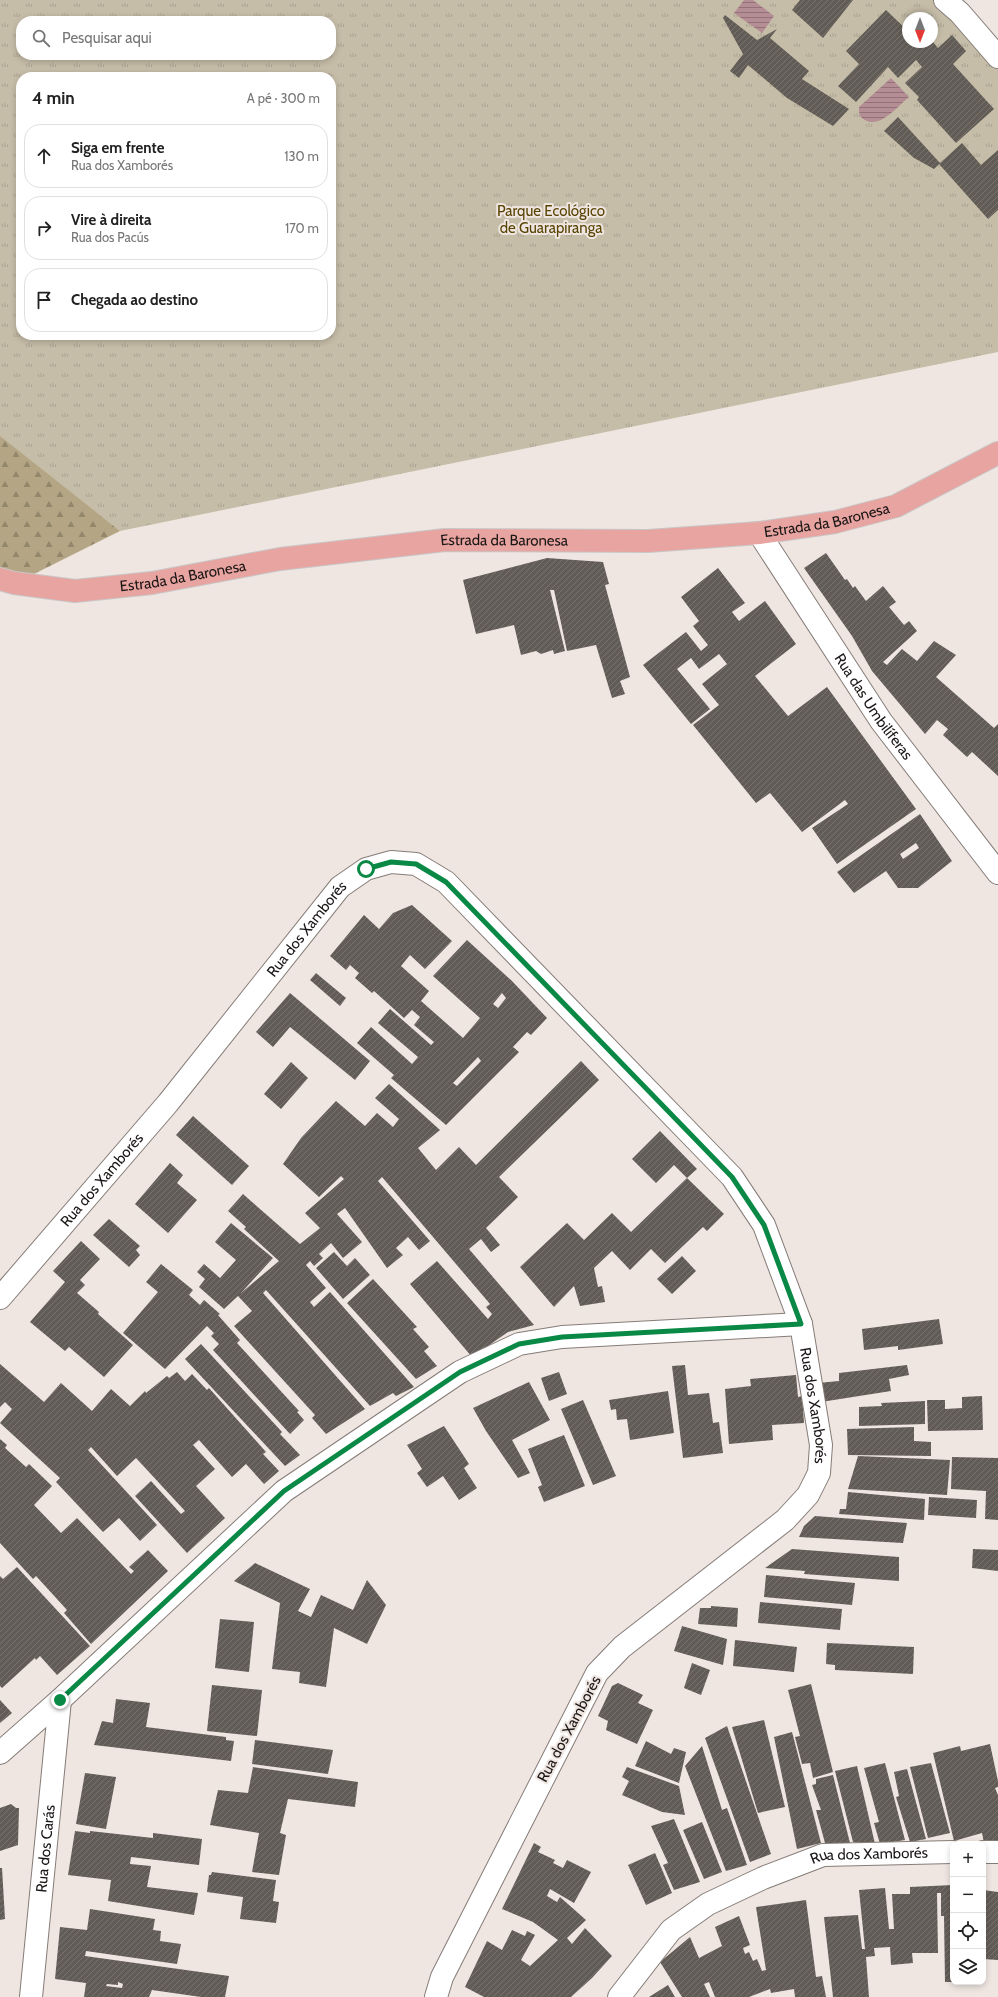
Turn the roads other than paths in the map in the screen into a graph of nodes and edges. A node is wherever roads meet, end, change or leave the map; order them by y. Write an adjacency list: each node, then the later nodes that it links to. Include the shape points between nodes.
1 (956, 4): 2 (street)
2 (998, 57)
3 (998, 453): 4 (main road, Estrada da Baronesa, via 896,506 835,522)
4 (760, 534): 5 (main road, Estrada da Baronesa, via 648,541 446,540 280,559 152,583 75,591 14,583); 6 (street, Rua das Umbilíferas, via 881,721)
5 (0, 578)
6 (998, 873)
7 (0, 1298): 8 (street, Rua dos Xamborés, via 168,1102 340,887 366,869 391,862 416,864 446,882 732,1177 764,1225)
8 (801, 1324): 9 (street, via 562,1337 519,1344 460,1372 284,1491); 15 (street, Rua dos Xamborés, via 821,1445 819,1473 808,1495 785,1520 622,1647 597,1673 442,1977)
9 (60, 1700): 10 (street); 14 (street, Rua dos Carás)
10 (0, 1753)
11 (950, 1852): 16 (street, Rua dos Xamborés, via 823,1856 763,1878 708,1904 671,1930)
12 (986, 1852): 13 (street)
13 (998, 1852)
14 (31, 1997)
15 (436, 1997)
16 (619, 1997)

